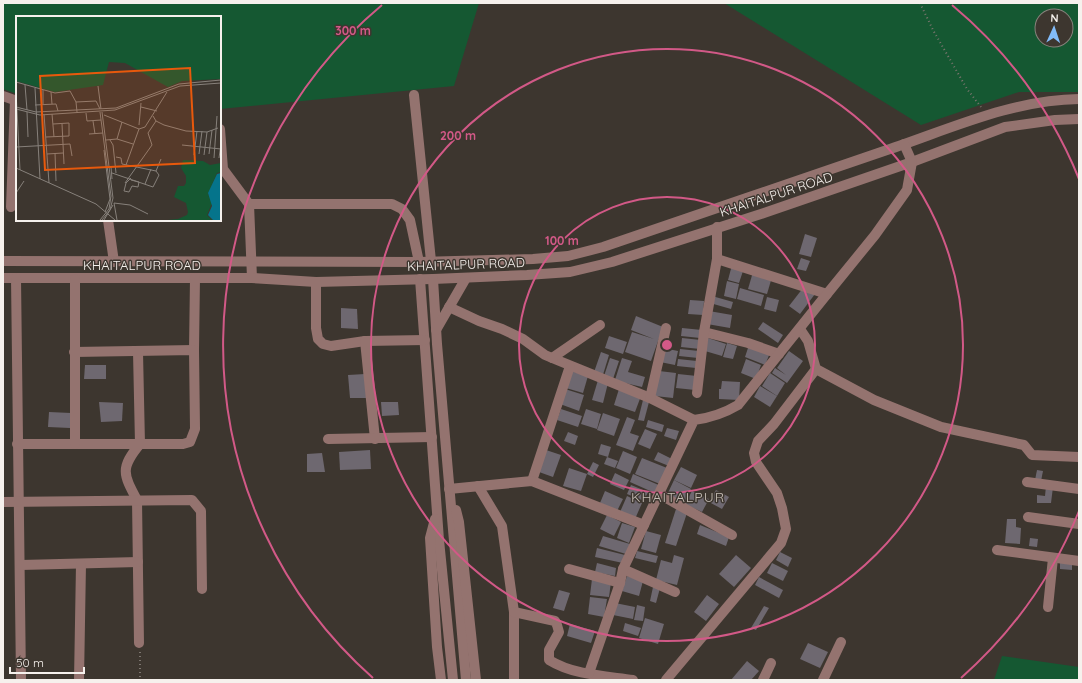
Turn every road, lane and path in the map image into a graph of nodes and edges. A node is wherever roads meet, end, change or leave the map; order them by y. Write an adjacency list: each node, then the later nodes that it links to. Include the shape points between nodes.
1 (920, 3): 6 (path, via 967,89)
2 (414, 95): 17 (street)
3 (3, 96): 5 (street)
4 (1079, 98): 9 (street, KHAITALPUR ROAD, via 1051,100 999,110)
5 (16, 100): 12 (street)
6 (979, 105)
7 (1079, 119): 10 (street, KHAITALPUR ROAD, via 1005,127)
8 (221, 142): 11 (street, via 223,169)
9 (904, 144): 10 (street); 17 (street, KHAITALPUR ROAD, via 603,247 568,256)
10 (912, 162): 14 (street, KHAITALPUR ROAD); 30 (street, via 907,190 875,235)
11 (249, 204): 19 (street); 20 (street, via 392,204 402,209 410,220)
12 (10, 207)
13 (108, 221): 18 (street)
14 (717, 227): 15 (street); 25 (street, KHAITALPUR ROAD, via 612,262 570,272)
15 (717, 259): 30 (street); 36 (street)
16 (3, 261): 18 (street, KHAITALPUR ROAD)
17 (431, 261): 20 (street, KHAITALPUR ROAD)
18 (114, 262): 19 (street, KHAITALPUR ROAD)
19 (251, 262): 20 (street, KHAITALPUR ROAD); 24 (street)
20 (419, 262)
21 (3, 278): 22 (street, KHAITALPUR ROAD)
22 (16, 278): 26 (street, KHAITALPUR ROAD); 52 (street)
23 (195, 278): 24 (street, KHAITALPUR ROAD); 26 (street, KHAITALPUR ROAD); 39 (street)
24 (252, 278): 29 (street, KHAITALPUR ROAD)
25 (466, 278): 28 (street, KHAITALPUR ROAD); 31 (street)
26 (75, 279): 40 (street)
27 (420, 279): 28 (street, KHAITALPUR ROAD); 29 (street, KHAITALPUR ROAD); 37 (street)
28 (433, 279): 35 (street)
29 (316, 282): 38 (street, via 318,339 323,344 331,346)
30 (827, 294): 34 (street)
31 (449, 307): 35 (street); 43 (street, via 502,328)
32 (600, 325): 43 (street)
33 (666, 328): 47 (street)
34 (800, 329): 42 (street); 45 (street, via 808,341)
35 (436, 330): 60 (street)
36 (704, 332): 42 (street); 46 (street)
37 (425, 340): 38 (street); 49 (street)
38 (365, 341): 51 (street)
39 (194, 350): 41 (street); 54 (street, via 195,429 190,442)
40 (74, 352): 41 (street); 53 (street)
41 (138, 352): 54 (street)
42 (780, 354): 48 (street, via 738,406 712,417)
43 (552, 358): 44 (street)
44 (570, 366): 47 (street); 56 (street)
45 (816, 369): 55 (street, via 874,400 941,427 1024,445 1032,455); 96 (street, via 758,441 754,453 756,462 777,494 782,508 786,529 781,542)
46 (697, 393)
47 (650, 398): 48 (street)
48 (694, 420): 61 (street)
49 (432, 437): 51 (street); 65 (street)
50 (328, 439): 51 (street)
51 (375, 439)
52 (17, 444): 53 (street); 63 (street)
53 (75, 444): 54 (street)
54 (140, 444): 62 (street, via 129,458 125,470 127,482)
55 (1079, 457)
56 (532, 481): 58 (street); 68 (street)
57 (1027, 482): 59 (street)
58 (478, 486): 60 (street); 82 (street, via 502,526)
59 (1079, 488)
60 (449, 489): 92 (street); 93 (street, via 459,522)
61 (659, 494): 68 (street); 69 (street)
62 (137, 500): 63 (street); 73 (street); 79 (street, via 192,500 201,511)
63 (20, 501): 64 (street); 75 (street)
64 (3, 502)
65 (437, 512): 90 (street, via 430,538); 91 (street)
66 (1028, 517): 67 (street)
67 (1079, 524)
68 (644, 525): 77 (street)
69 (732, 535)
70 (997, 550): 71 (street)
71 (1053, 558): 72 (street); 81 (street)
72 (1079, 561)
73 (138, 562): 74 (street); 84 (street)
74 (81, 564): 75 (street); 88 (street)
75 (21, 565): 87 (street)
76 (568, 569): 78 (street)
77 (623, 569): 78 (street); 80 (street)
78 (620, 583): 86 (street)
79 (202, 589)
80 (675, 592)
81 (1048, 607)
82 (514, 612): 86 (street, via 555,621 559,632 549,650 549,660 557,665); 94 (street)
83 (841, 642): 98 (street)
84 (139, 643): 89 (path)
85 (771, 662): 97 (street)
86 (588, 673): 95 (street)
87 (21, 680)
88 (79, 680)
89 (140, 680)
90 (441, 680)
91 (453, 680)
92 (466, 680)
93 (476, 680)
94 (514, 680)
95 (633, 680)
96 (666, 680)
97 (763, 680)
98 (823, 680)

